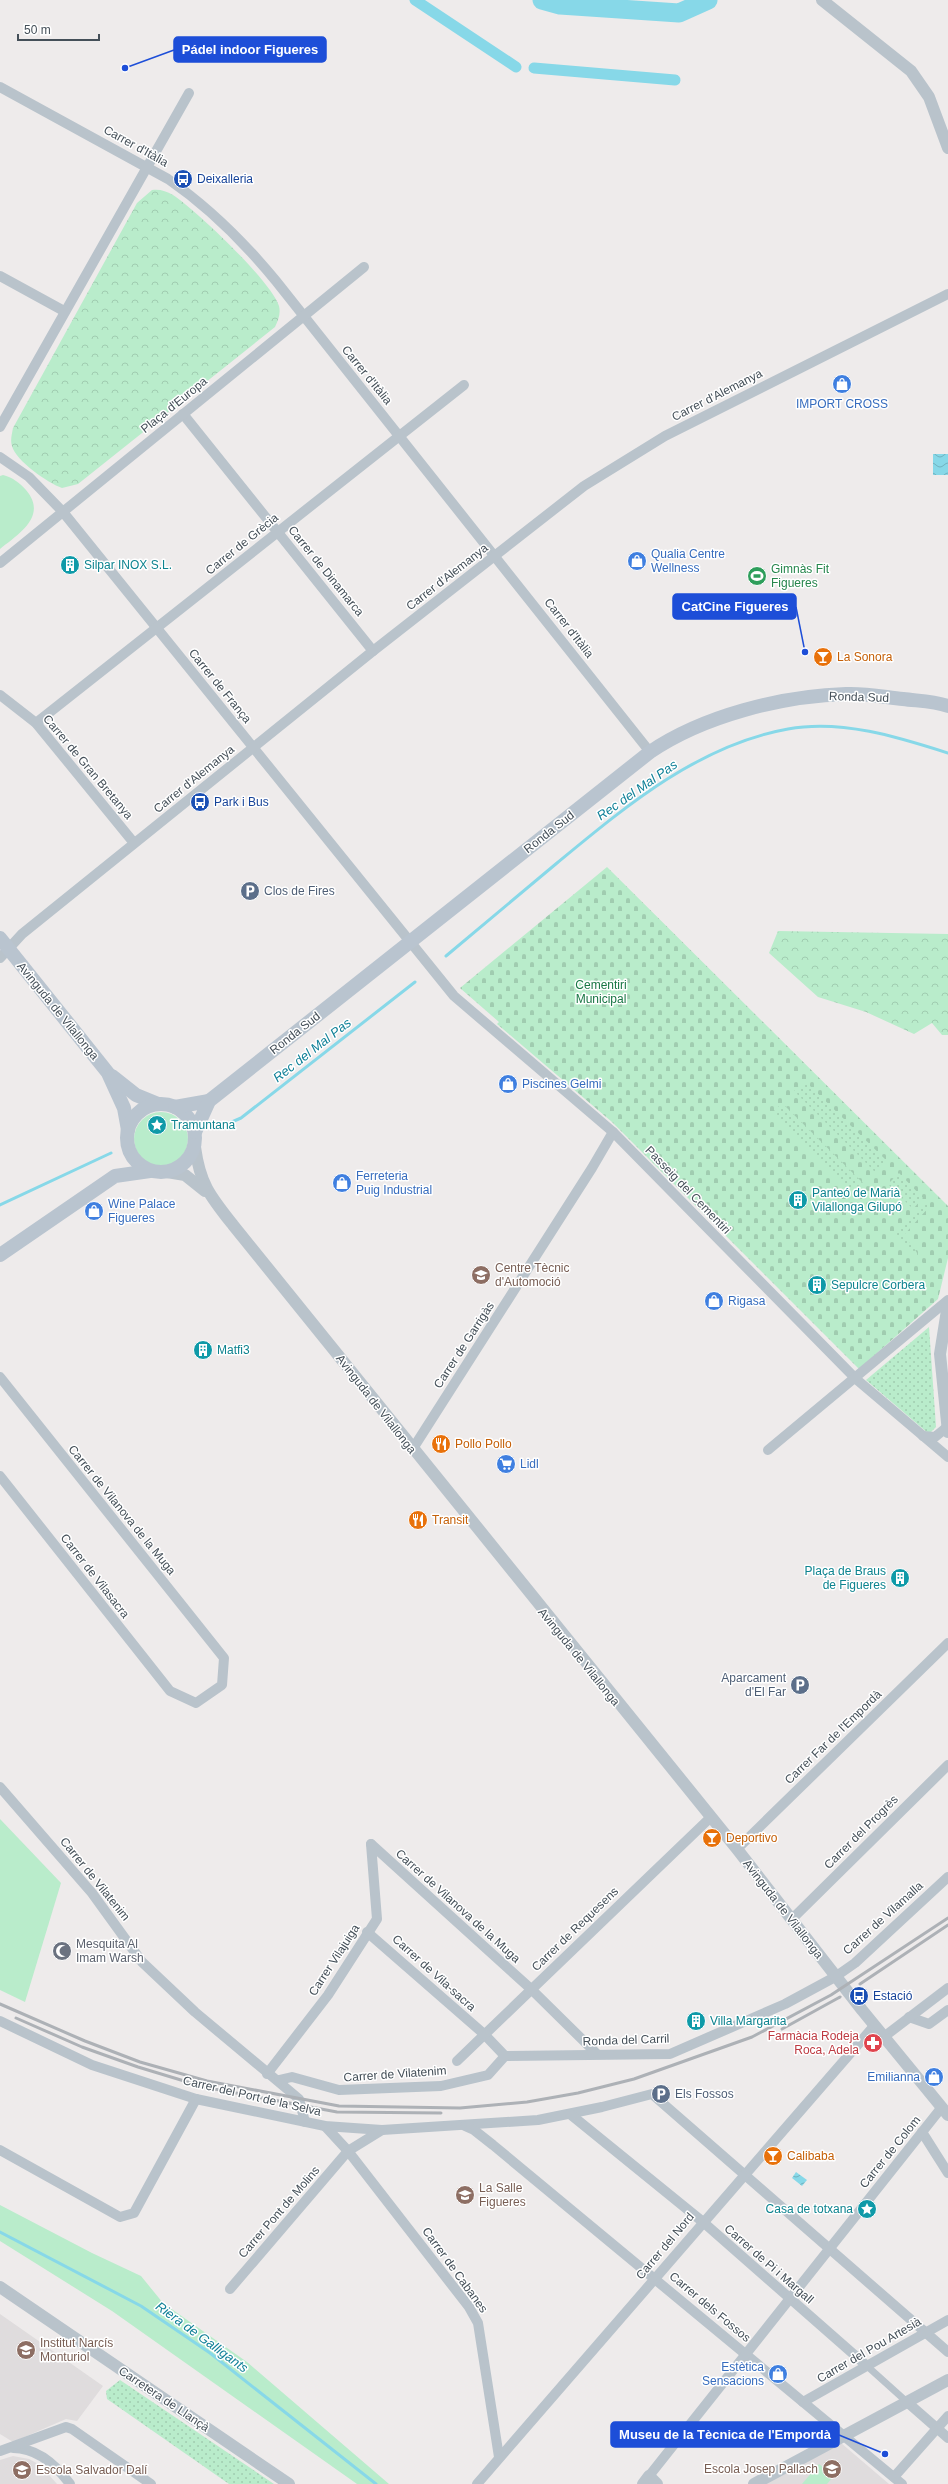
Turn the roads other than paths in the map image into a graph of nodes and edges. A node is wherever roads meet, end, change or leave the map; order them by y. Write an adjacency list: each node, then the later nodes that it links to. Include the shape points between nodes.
1 (822, 0): 4 (street, via 911,71 929,97)
2 (0, 87): 5 (street, Carrer d'Itàlia)
3 (189, 93): 5 (street)
4 (948, 148)
5 (146, 166): 9 (street); 10 (street, Carrer d'Itàlia, via 189,193 233,231)
6 (364, 267): 10 (street, Plaça d'Europa)
7 (0, 276): 9 (street)
8 (948, 294): 18 (street, Carrer d'Alemanya, via 635,453 584,486)
9 (64, 311): 13 (street)
10 (304, 317): 12 (street, Plaça d'Europa); 14 (street, Carrer d'Itàlia)
11 (464, 385): 14 (street, Carrer de Grècia)
12 (183, 414): 16 (street, Plaça d'Europa); 17 (street, Carrer de Dinamarca)
13 (0, 427)
14 (398, 436): 17 (street, Carrer de Grècia); 18 (street, Carrer d'Itàlia)
15 (0, 457): 16 (street, Carrer de França, via 29,477)
16 (63, 512): 19 (street, Plaça d'Europa); 20 (street, Carrer de França)
17 (278, 532): 20 (street, Carrer de Grècia); 21 (street, Carrer de Dinamarca)
18 (496, 555): 21 (street, Carrer d'Alemanya); 26 (street, Carrer d'Itàlia)
19 (0, 563)
20 (157, 630): 24 (street, Carrer de Grècia); 25 (street, Carrer de França)
21 (373, 651): 25 (street, Carrer d'Alemanya)
22 (0, 695): 24 (street, Carrer de Gran Bretanya)
23 (947, 705): 26 (main road, Ronda Sud, via 861,694 806,698 712,720)
24 (36, 723): 27 (street, Carrer de Gran Bretanya)
25 (253, 748): 27 (street, Carrer d'Alemanya); 28 (street, Carrer de França)
26 (650, 752): 28 (main road, Ronda Sud)
27 (134, 843): 29 (street, Carrer d'Alemanya)
28 (409, 943): 31 (main road, Ronda Sud); 35 (street, Passeig del Cementiri, via 454,996)
29 (3, 949): 30 (main road, Avinguda de Vilallonga)
30 (108, 1073): 32 (main road, Avinguda de Vilallonga, via 136,1095); 36 (main road, Avinguda de Vilallonga, via 124,1108)
31 (209, 1101): 33 (main road, Ronda Sud); 34 (main road, Ronda Sud)
32 (158, 1104): 33 (main road); 36 (main road, via 141,1110 134,1117)
33 (175, 1107): 34 (main road, via 189,1118)
34 (195, 1132): 37 (main road)
35 (613, 1132): 46 (street, Passeig del Cementiri); 49 (street, Carrer de Garrigàs)
36 (128, 1137): 38 (main road, via 135,1161); 40 (main road, via 124,1158)
37 (195, 1146): 39 (main road, via 183,1165); 41 (street, Avinguda de Vilallonga, via 201,1178)
38 (150, 1171): 39 (main road); 40 (main road)
39 (167, 1172): 41 (street, Avinguda de Vilallonga, via 185,1175)
40 (115, 1176): 42 (main road)
41 (211, 1197): 49 (street, Avinguda de Vilallonga)
42 (0, 1256)
43 (948, 1300): 46 (street)
44 (948, 1304): 47 (street, via 940,1354)
45 (0, 1377): 54 (street, Carrer de Vilanova de la Muga, via 224,1658 222,1685 196,1703)
46 (856, 1379): 48 (street, Passeig del Cementiri); 50 (street)
47 (947, 1429): 48 (street, via 935,1437)
48 (923, 1436): 51 (street, Passeig del Cementiri)
49 (412, 1450): 57 (street, Avinguda de Vilallonga)
50 (768, 1450)
51 (948, 1457)
52 (0, 1476): 54 (street, Carrer de Vilasacra)
53 (948, 1643): 59 (street, Carrer Far de l'Empordà)
54 (170, 1691)
55 (948, 1765): 61 (street, Carrer del Progrès)
56 (0, 1787): 75 (street, Carrer de Vilatenim, via 92,1893 142,1962)
57 (711, 1817): 59 (street, Avinguda de Vilallonga); 65 (street, Carrer de Requesens)
58 (371, 1844): 62 (street, Carrer Vilajuiga, via 377,1919); 65 (street, Carrer de Vilanova de la Muga)
59 (737, 1849): 61 (street, Avinguda de Vilallonga)
60 (948, 1877): 63 (street, Carrer de Vilamalla, via 855,1963)
61 (792, 1919): 63 (street, Avinguda de Vilallonga)
62 (367, 1932): 70 (street, Carrer de Vila-sacra); 75 (street, Carrer Vilajuiga, via 328,1995)
63 (835, 1977): 69 (street, Avinguda de Vilallonga); 72 (street, Ronda del Carril, via 785,2004 670,2054)
64 (948, 1988): 67 (street)
65 (531, 1989): 70 (street, Carrer de Requesens); 72 (street, Carrer de Vilanova de la Muga)
66 (948, 2010): 67 (street, via 929,2024)
67 (909, 2017): 71 (street)
68 (0, 2021): 77 (street, Carrer del Port de la Selva, via 92,2065)
69 (874, 2026): 71 (street, Avinguda de Vilallonga); 88 (street, Carrer del Nord)
70 (484, 2034): 73 (street); 74 (street, Carrer de Requesens)
71 (885, 2036): 78 (street, Avinguda de Vilallonga)
72 (597, 2054): 73 (street, Ronda del Carril)
73 (505, 2056): 76 (street, Carrer de Vilatenim, via 488,2075 441,2086 339,2090 292,2077)
74 (457, 2061)
75 (267, 2074): 76 (street, Carrer de Vilatenim)
76 (279, 2080): 80 (street, Carrer de Vilatenim, via 299,2098)
77 (196, 2099): 80 (street, Carrer del Port de la Selva); 85 (street, via 134,2213 120,2218)
78 (945, 2111): 84 (street, Carrer de Colom)
79 (570, 2114): 81 (street, Carrer del Port de la Selva, via 538,2120); 88 (street, Carrer del Port de la Selva, via 652,2094); 89 (street, Carrer de Pi i Margall)
80 (305, 2122): 82 (street, Carrer del Port de la Selva)
81 (460, 2125): 83 (street, Carrer del Port de la Selva); 91 (street, Carrer dels Fossos, via 474,2130 493,2145)
82 (325, 2126): 83 (street, Carrer del Port de la Selva); 86 (street, Carrer de Cabanes)
83 (382, 2130): 86 (street, Carrer Pont de Molins)
84 (922, 2132): 87 (street); 90 (street, Carrer de Colom)
85 (0, 2150)
86 (348, 2151): 93 (street, Carrer Pont de Molins); 110 (street, Carrer de Cabanes, via 469,2307 478,2323)
87 (948, 2173)
88 (745, 2175): 89 (street, Carrer del Nord); 90 (street)
89 (703, 2222): 91 (street, Carrer del Nord); 94 (street, Carrer de Pi i Margall)
90 (829, 2248): 94 (street, Carrer de Colom); 96 (street)
91 (655, 2279): 98 (street, Carrer dels Fossos); 110 (street, Carrer del Nord)
92 (0, 2287): 115 (street, Carretera de Llançà)
93 (230, 2289)
94 (789, 2299): 98 (street, Carrer de Colom); 99 (street, Carrer de Pi i Margall)
95 (948, 2320): 96 (street, Carrer del Pou Artesià)
96 (926, 2332): 97 (street); 99 (street, Carrer del Pou Artesià)
97 (948, 2352)
98 (747, 2354): 101 (street, Carrer dels Fossos); 112 (street, Carrer de Colom)
99 (867, 2366): 101 (street, Carrer del Pou Artesià); 102 (street, Carrer de Pi i Margall)
100 (948, 2380): 102 (street)
101 (803, 2402): 106 (street, Carrer dels Fossos)
102 (907, 2402): 104 (street, Carrer de Pi i Margall); 106 (street)
103 (948, 2416): 104 (street)
104 (937, 2428): 107 (street, Carrer de Pi i Margall); 111 (street)
105 (43, 2436): 108 (street); 109 (street, via 37,2445); 114 (street, via 66,2427 72,2429)
106 (844, 2437): 111 (street, Carrer dels Fossos); 117 (street)
107 (948, 2438)
108 (2, 2448): 109 (street, via 22,2448)
109 (37, 2454): 113 (street)
110 (497, 2460): 116 (street, Carrer del Nord)
111 (894, 2477): 118 (street, Carrer dels Fossos)
112 (650, 2482)
113 (70, 2484)
114 (151, 2484)
115 (289, 2484)
116 (477, 2484)
117 (754, 2484)
118 (902, 2484)

